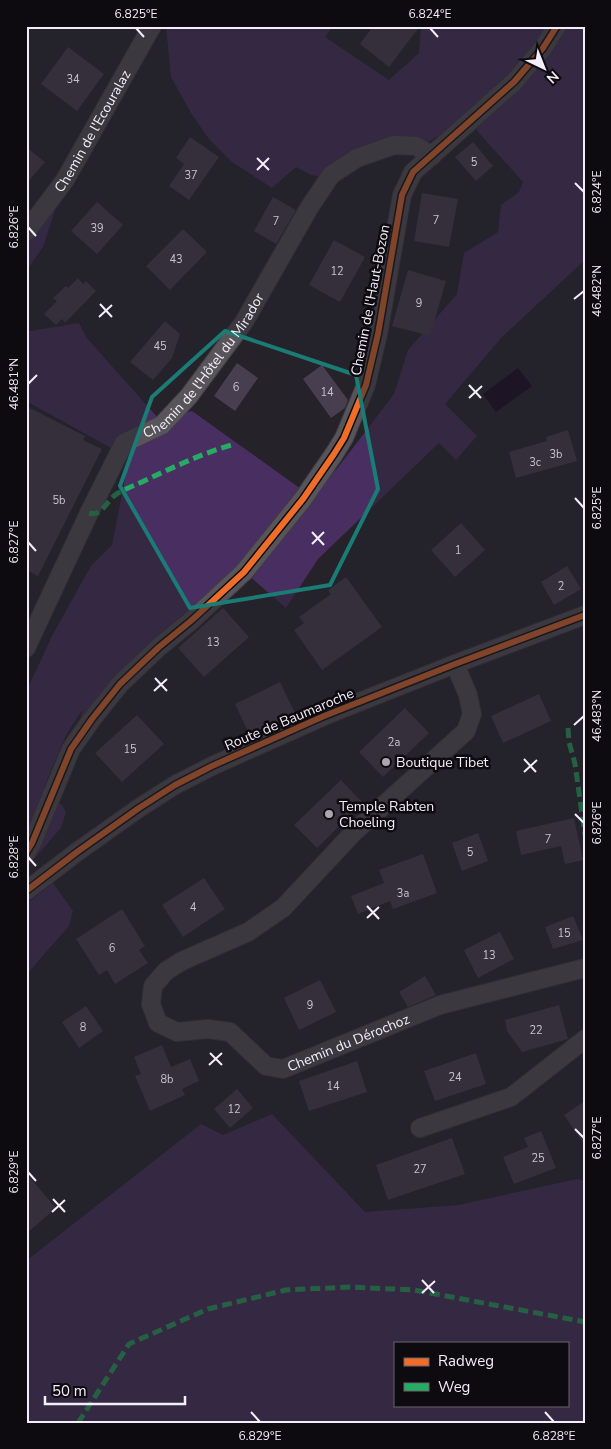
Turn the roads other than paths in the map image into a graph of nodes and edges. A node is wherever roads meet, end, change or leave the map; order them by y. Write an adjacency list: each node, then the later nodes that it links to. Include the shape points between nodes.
1 (152, 26): 4 (street, Chemin de l'Ecouralaz, via 65,180)
2 (557, 26): 3 (street, Chemin de l'Haut-Bozon, via 514,82)
3 (432, 156): 6 (street, Chemin de l'Hôtel du Mirador, via 416,146 394,145 356,158 331,175 244,322 189,396 162,425 124,444); 8 (street, Chemin de l'Haut-Bozon, via 413,172 402,195 378,334 366,384 344,438 303,499 244,572 120,684 95,716 70,750)
4 (26, 232)
5 (585, 615): 7 (street, Route de Baumaroche)
6 (26, 648)
7 (454, 664): 9 (street, Route de Baumaroche, via 324,716 175,785); 10 (street, Chemin du Dérochoz, via 468,695 472,714 466,731 354,832 283,908 248,932 166,971 153,986 151,1004 158,1023 177,1032 208,1029 230,1032 266,1066 283,1068 440,1005)
8 (26, 853)
9 (26, 891)
10 (585, 968)
11 (585, 1040): 12 (street, via 511,1097)
12 (420, 1128)

